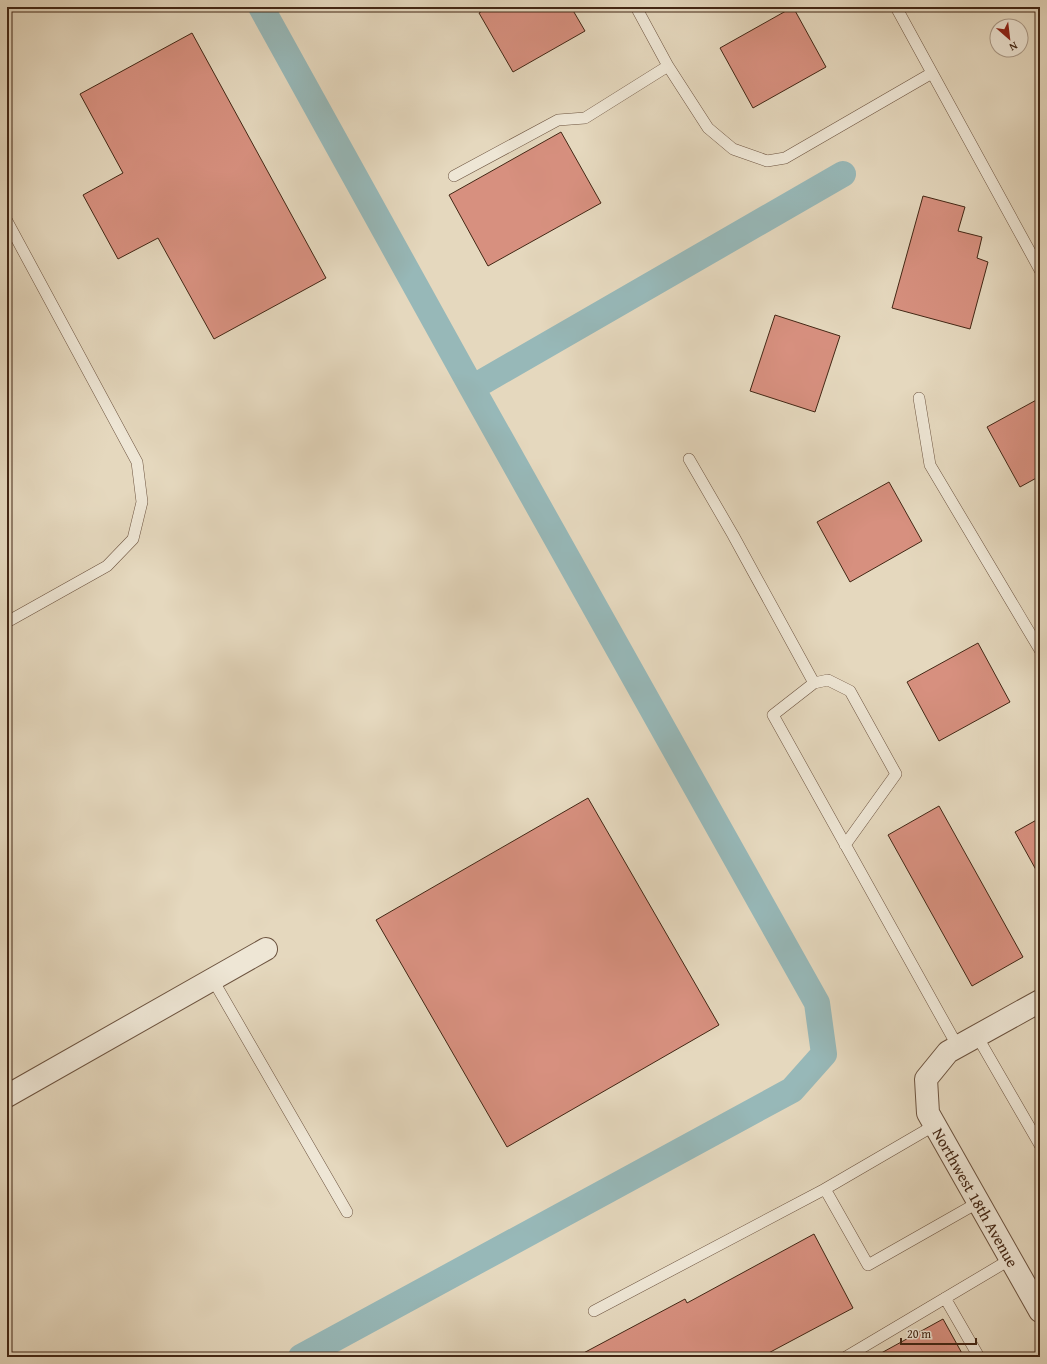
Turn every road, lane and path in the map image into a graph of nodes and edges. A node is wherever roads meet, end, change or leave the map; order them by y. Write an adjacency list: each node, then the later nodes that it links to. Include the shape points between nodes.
1 (636, 7): 3 (lane)
2 (896, 7): 4 (lane)
3 (668, 66): 4 (lane, via 708,128 733,149 767,161 785,158); 5 (lane, via 585,118 558,120)
4 (932, 73): 7 (lane)
5 (454, 176)
6 (7, 221): 10 (lane, via 137,462 142,502 133,539 108,566)
7 (1040, 270)
8 (919, 398): 11 (lane, via 930,465)
9 (689, 459): 12 (lane)
10 (7, 622)
11 (1040, 650)
12 (814, 683): 13 (lane, via 773,715); 13 (lane, via 828,680 850,691 896,774)
13 (845, 845): 18 (lane)
14 (266, 949): 15 (street)
15 (213, 980): 19 (street); 24 (lane)
16 (1040, 1001): 17 (street)
17 (977, 1036): 18 (street); 21 (lane)
18 (958, 1047): 20 (street, Northwest 18th Avenue, via 948,1052 926,1079 928,1113)
19 (7, 1096)
20 (935, 1125): 22 (lane); 23 (street, Northwest 18th Avenue)
21 (1040, 1145)
22 (825, 1189): 23 (lane, via 868,1265); 27 (lane)
23 (979, 1202): 25 (street, Northwest 18th Avenue)
24 (347, 1212)
25 (1011, 1259): 26 (lane); 28 (street, Northwest 18th Avenue)
26 (945, 1298): 29 (lane); 30 (lane)
27 (594, 1311)
28 (1040, 1311)
29 (846, 1357)
30 (980, 1357)

